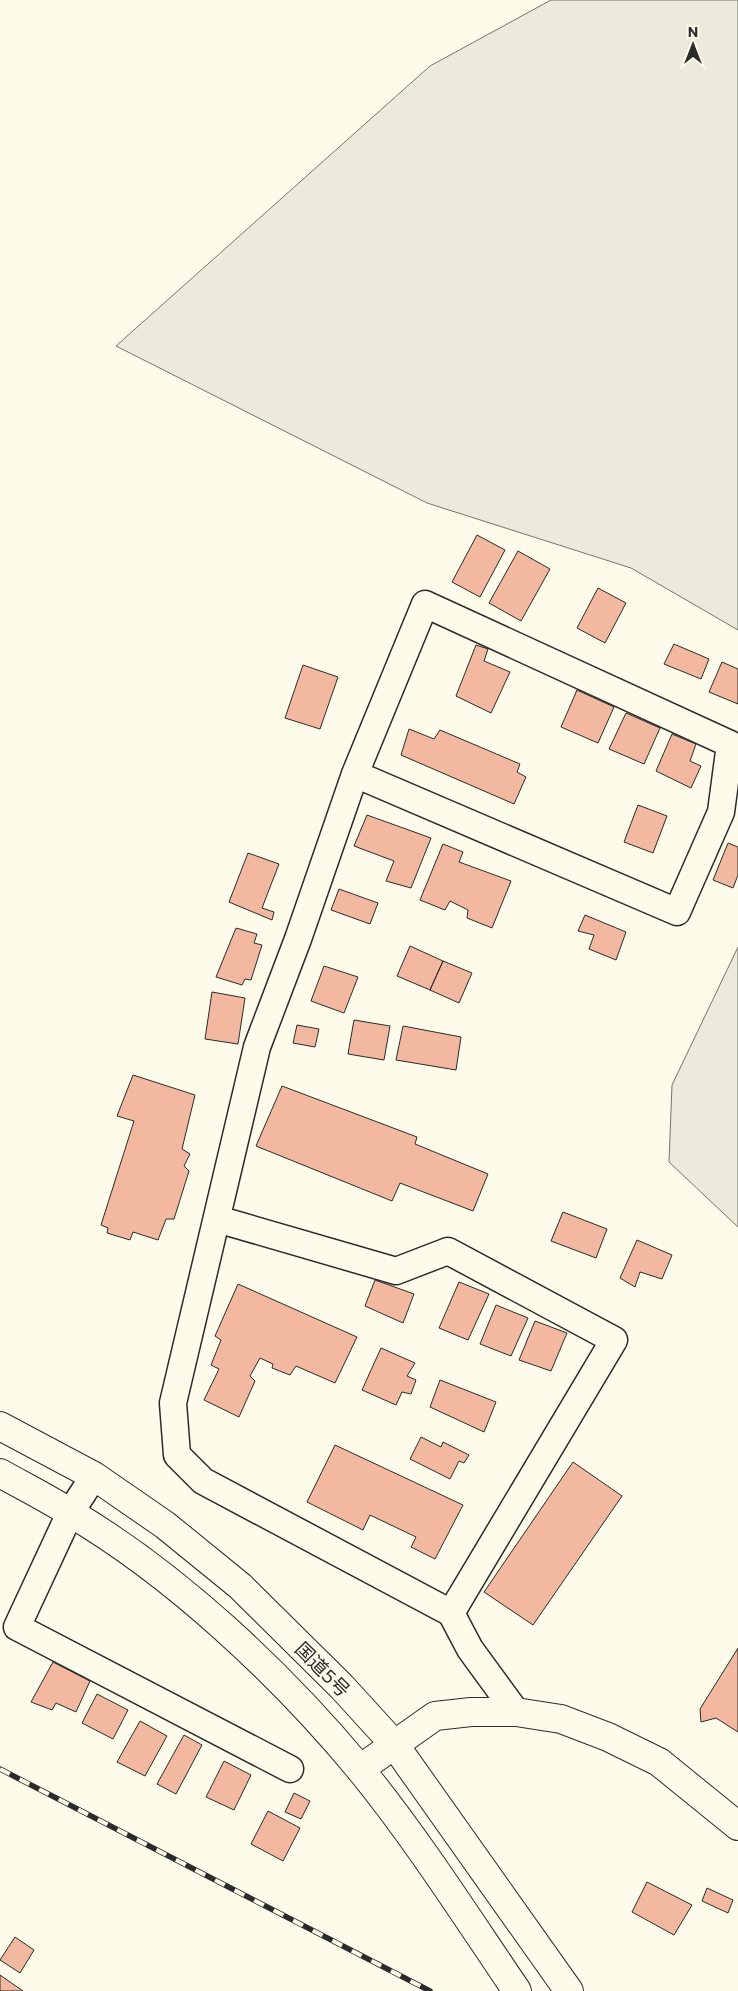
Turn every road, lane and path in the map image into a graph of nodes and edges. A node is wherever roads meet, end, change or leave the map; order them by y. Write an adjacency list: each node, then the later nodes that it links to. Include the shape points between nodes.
1 (355, 774): 1 (street, via 677,912 721,812 730,744 425,604); 2 (street, via 298,939 256,1047)
2 (217, 1219): 7 (street, via 173,1403 177,1455 203,1481); 7 (street, via 396,1271 448,1251 614,1340)
3 (0, 1426): 5 (main road, 国道5号)
4 (0, 1473): 6 (main road, 国道5号)
5 (94, 1476): 6 (street); 9 (main road, 国道5号, via 165,1525 240,1586)
6 (70, 1512): 10 (street, via 17,1627); 11 (main road, 国道5号, via 143,1562 214,1618 309,1711)
7 (451, 1613): 8 (street, via 470,1649)
8 (516, 1712): 9 (main road, via 435,1716); 12 (main road, via 561,1719 659,1762)
9 (394, 1744): 11 (main road); 13 (main road, 国道5号)
10 (290, 1769)
11 (360, 1769): 14 (main road, 国道5号, via 413,1838)
12 (738, 1826)
13 (566, 1987)
14 (516, 1990)

